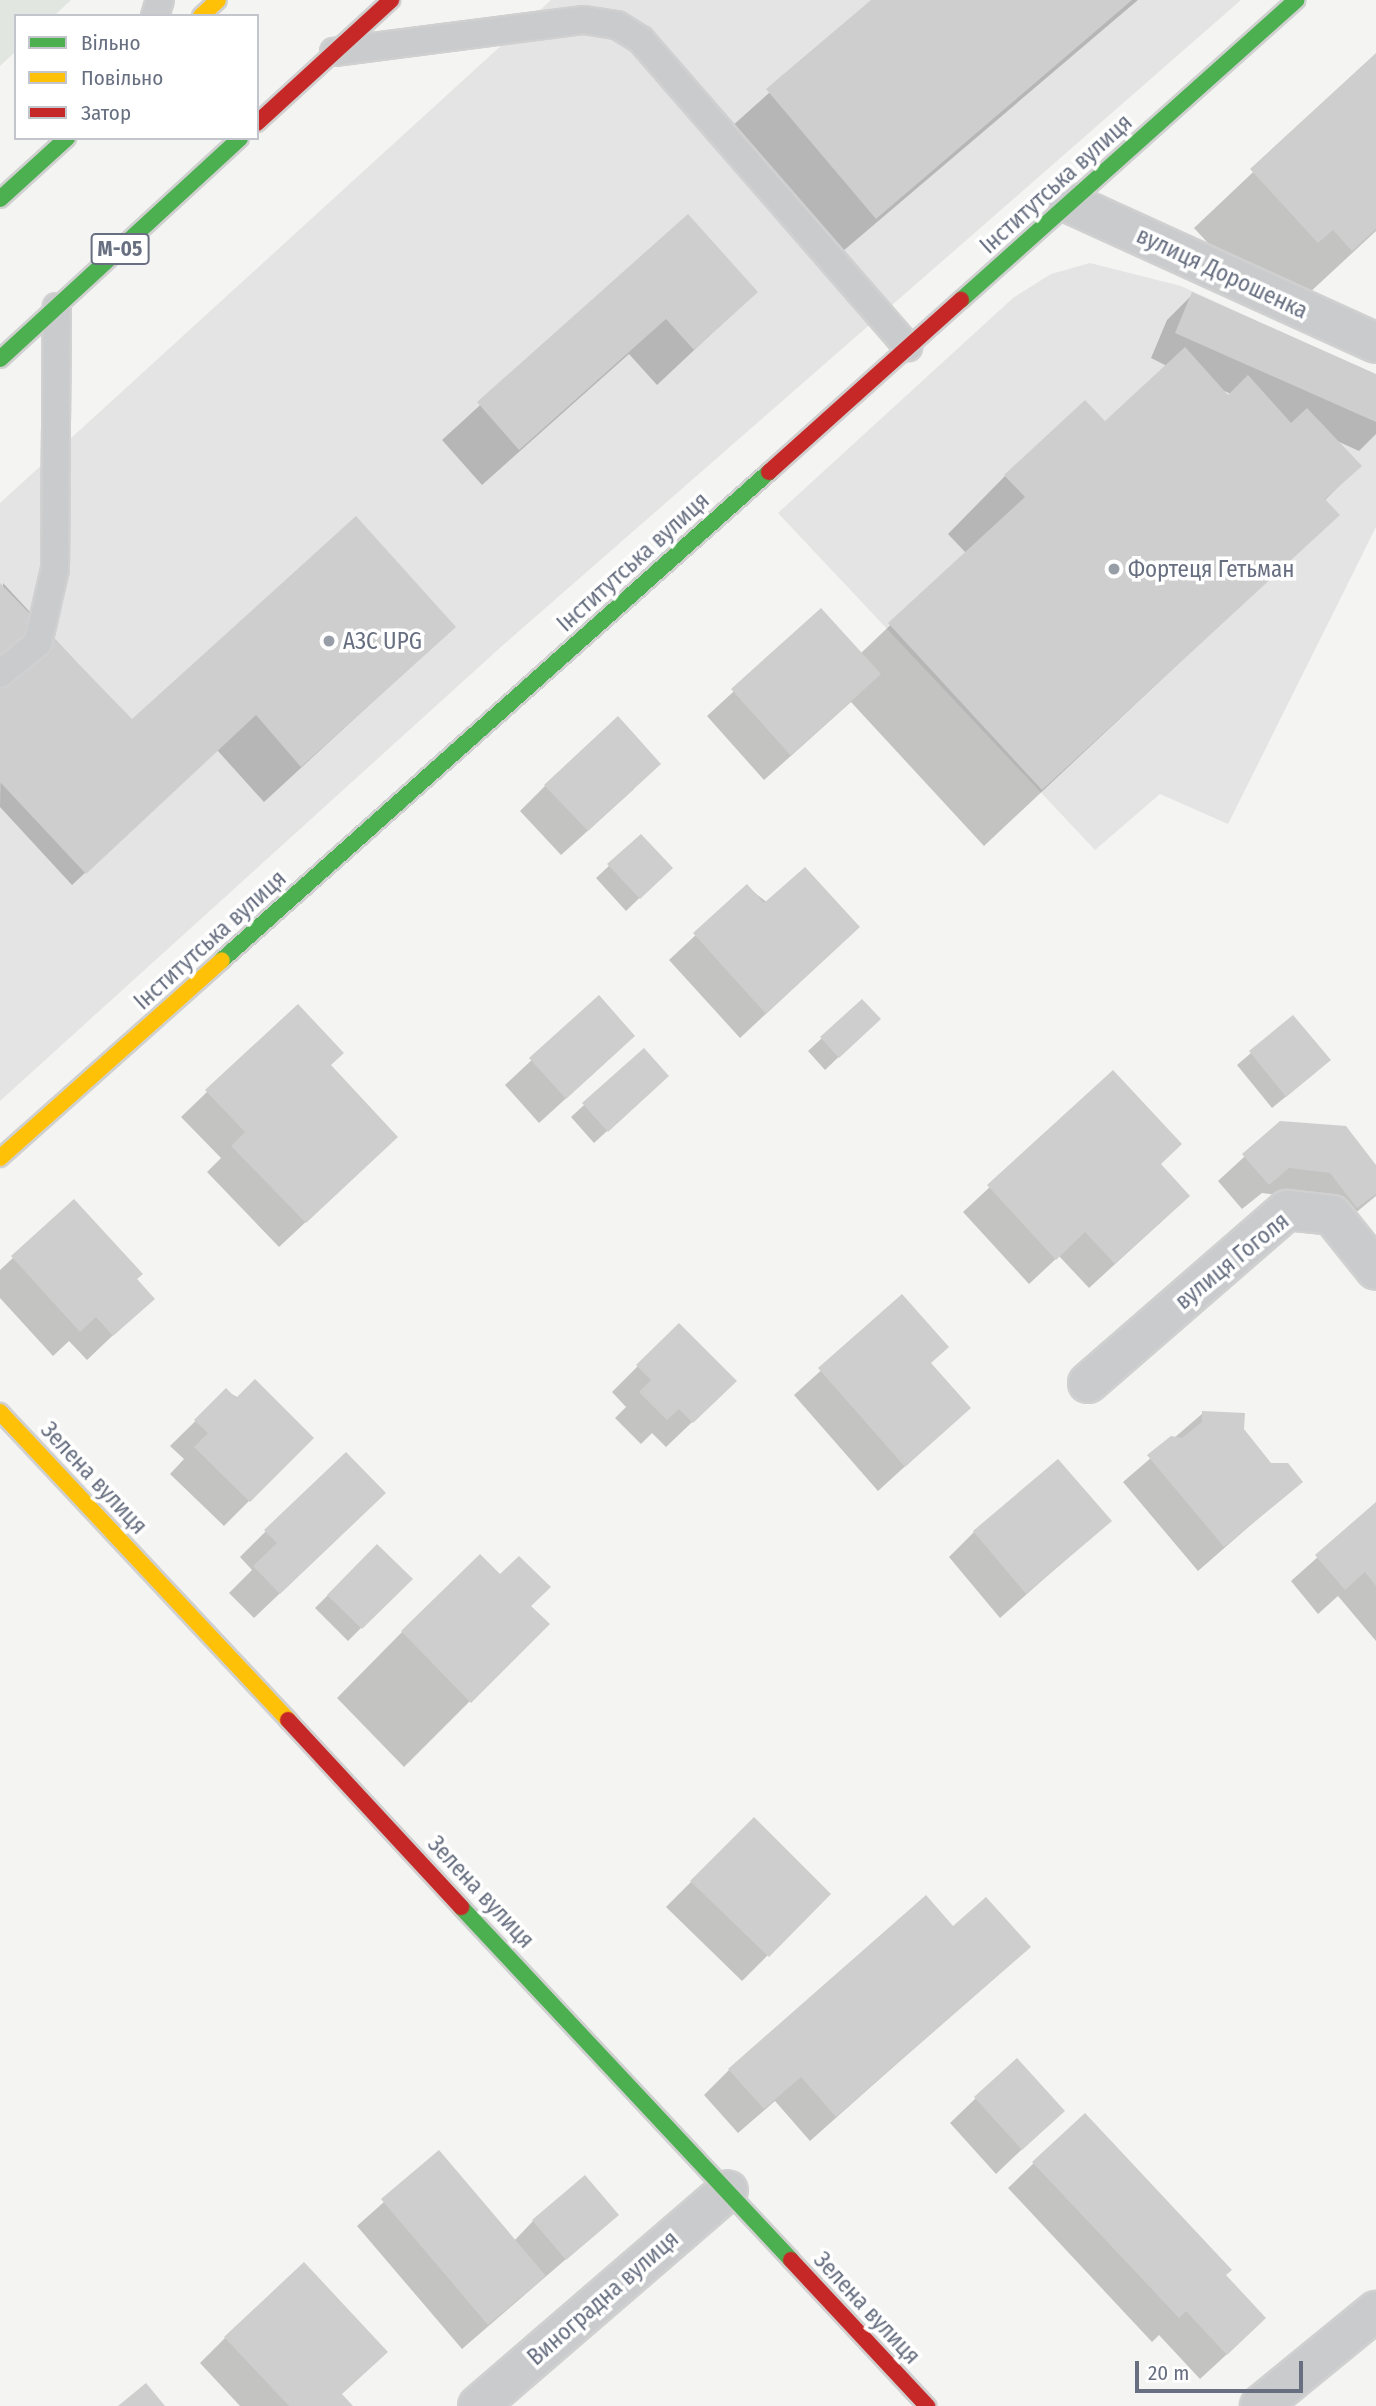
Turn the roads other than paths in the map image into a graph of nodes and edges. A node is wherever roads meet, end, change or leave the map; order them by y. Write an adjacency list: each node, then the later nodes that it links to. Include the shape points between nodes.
1 (218, 0): 4 (main road)
2 (391, 0): 5 (main road)
3 (1297, 0): 10 (main road, Інститутська вулиця)
4 (203, 14)
5 (334, 52): 6 (main road); 13 (lane, via 584,20 617,24 641,40)
6 (259, 121)
7 (65, 140): 9 (main road)
8 (238, 140): 11 (main road, М-05)
9 (0, 199)
10 (1069, 203): 12 (street, вулиця Дорошенка); 13 (main road, Інститутська вулиця)
11 (57, 307): 14 (main road, М-05); 15 (lane, via 55,569 38,643)
12 (1376, 343)
13 (908, 347): 16 (main road, Інститутська вулиця)
14 (0, 359)
15 (0, 674)
16 (0, 1158)
17 (1376, 1270): 18 (street, вулиця Гоголя, via 1332,1215 1287,1210)
18 (1088, 1383)
19 (0, 1412): 20 (main road, Зелена вулиця)
20 (728, 2190): 22 (street, Виноградна вулиця); 23 (main road, Зелена вулиця)
21 (1376, 2311): 24 (street)
22 (478, 2406)
23 (927, 2406)
24 (1260, 2406)

